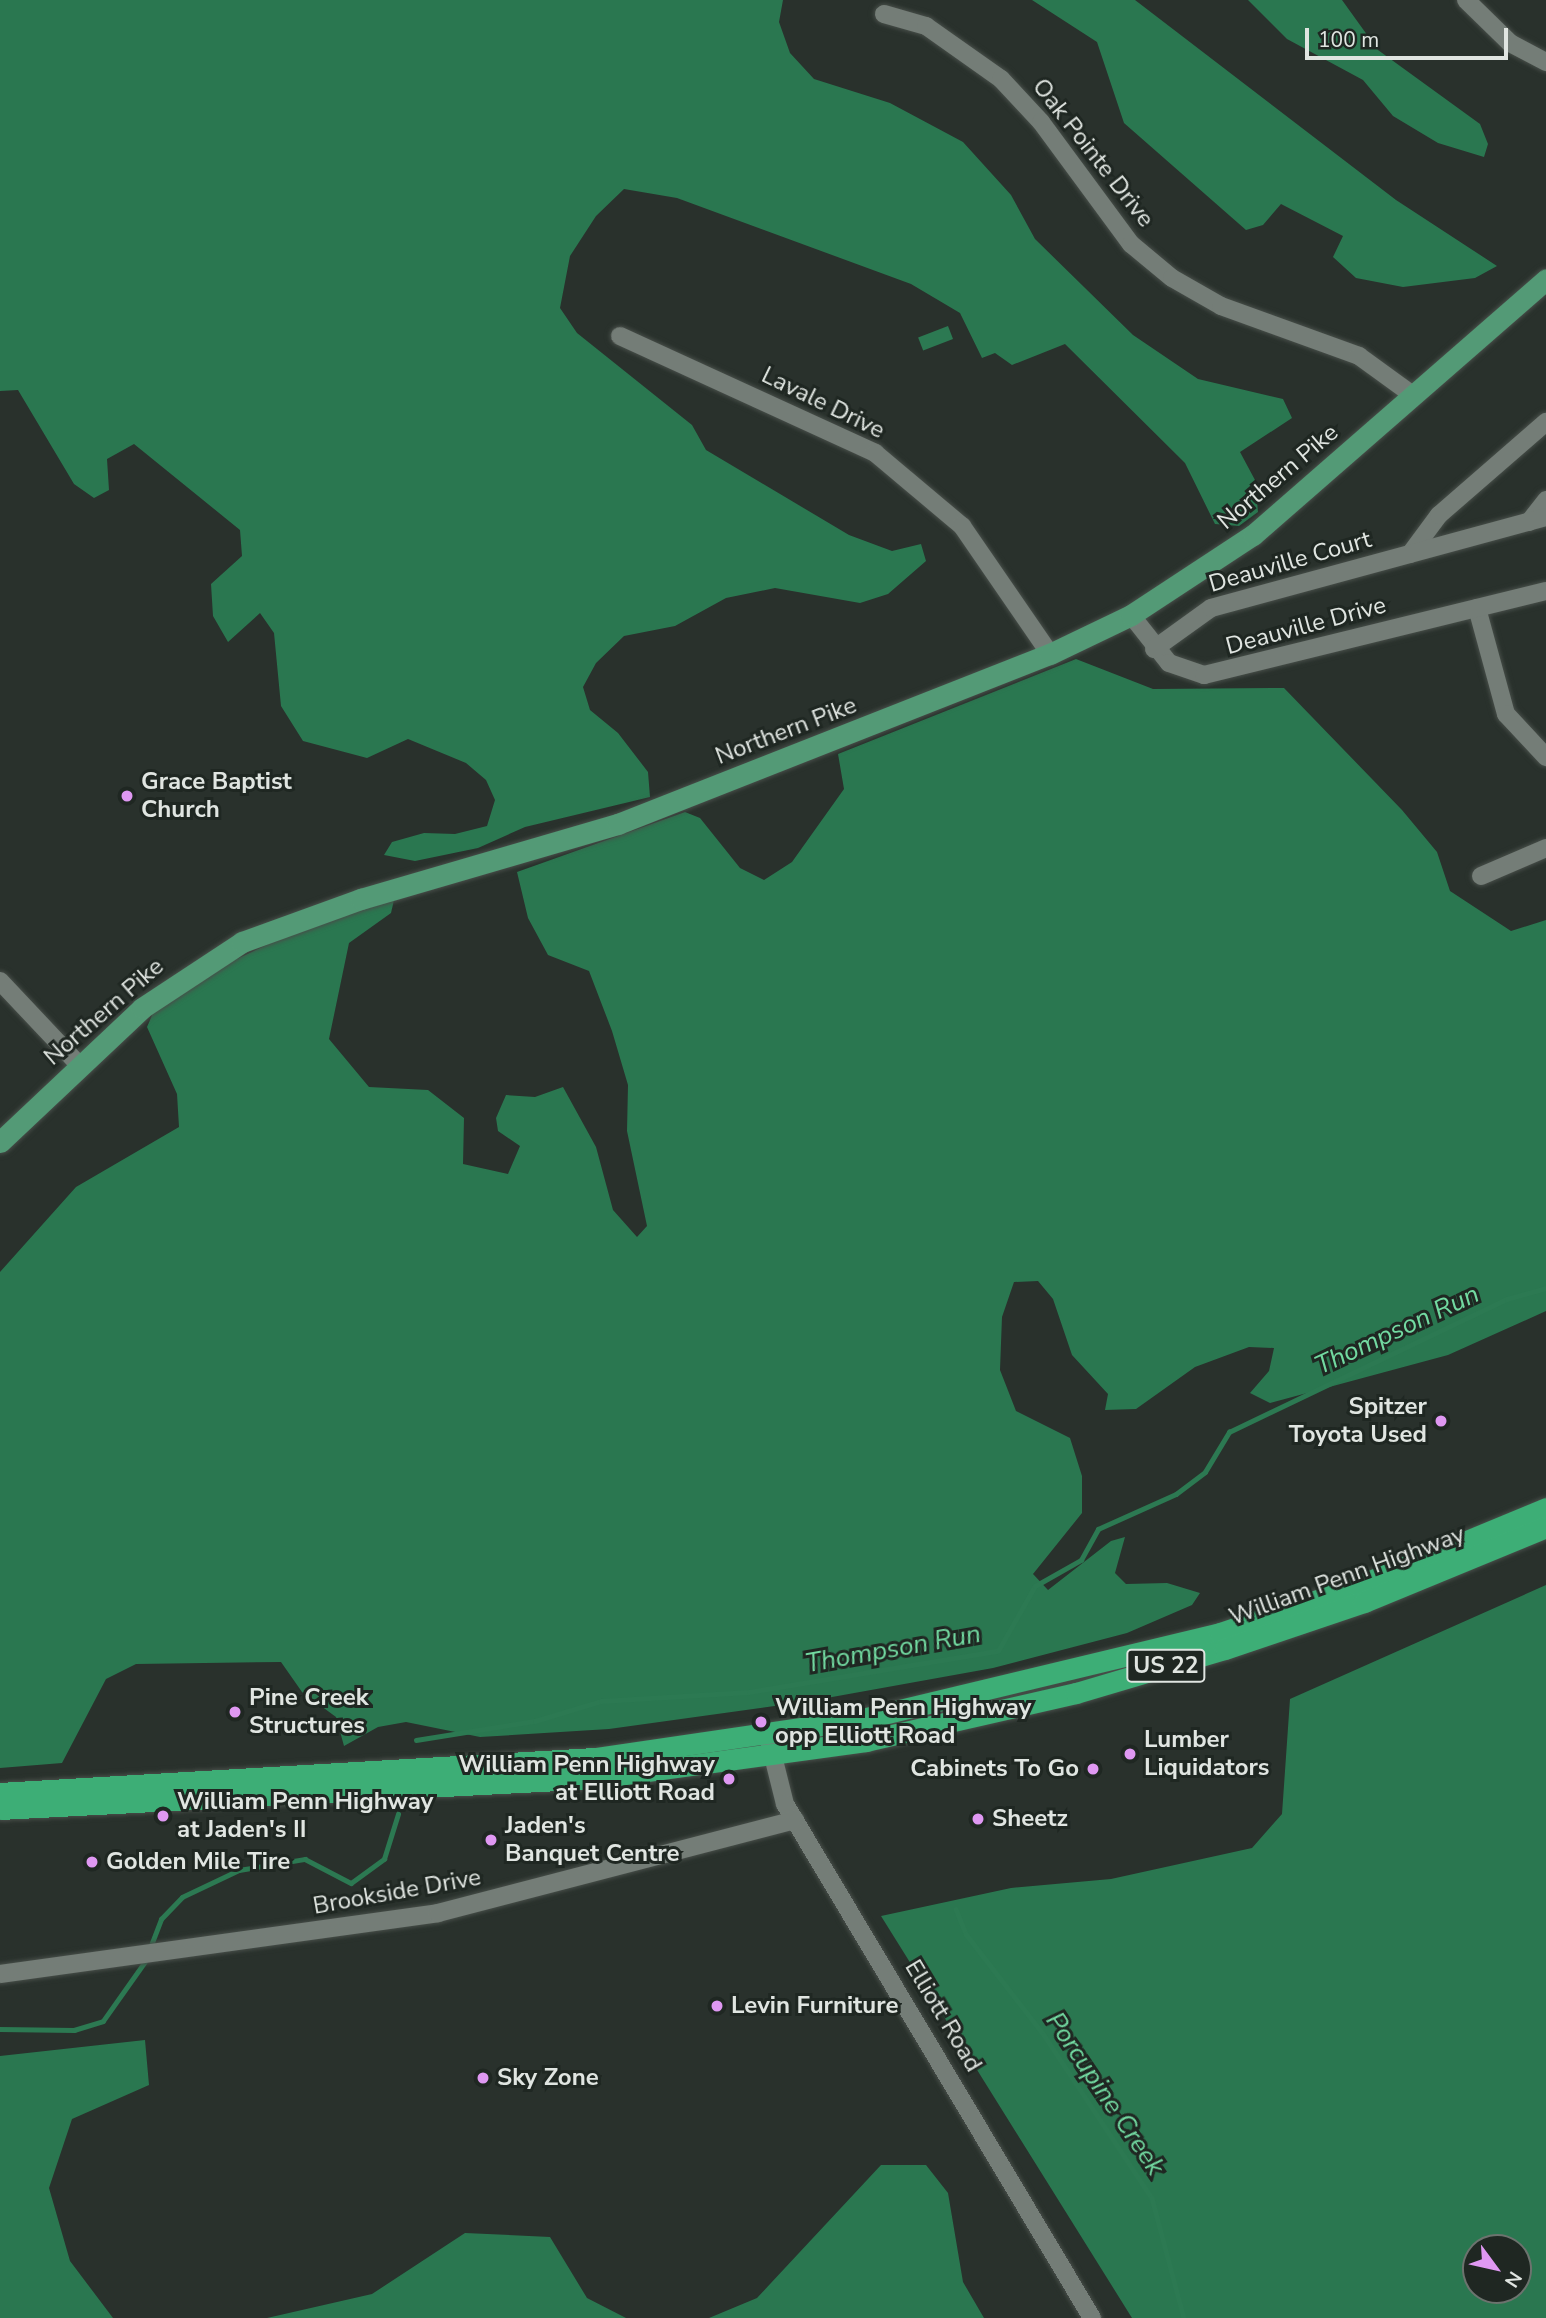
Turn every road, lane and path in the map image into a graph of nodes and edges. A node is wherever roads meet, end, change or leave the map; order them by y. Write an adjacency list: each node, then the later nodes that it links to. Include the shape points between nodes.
1 (1465, 0): 3 (street, via 1510,43)
2 (884, 14): 6 (street, Oak Pointe Drive, via 926,26 1001,79 1041,122 1131,244 1172,278 1222,306 1359,356)
3 (1546, 62)
4 (1546, 279): 6 (main road, Northern Pike)
5 (620, 336): 15 (street, Lavale Drive, via 875,453 962,526)
6 (1414, 396): 13 (main road, Northern Pike, via 1253,535)
7 (1546, 422): 10 (street, Deauville Court, via 1439,515)
8 (1546, 500): 9 (street, Deauville Court)
9 (1537, 520): 10 (street, Deauville Court)
10 (1410, 554): 14 (street, Deauville Court, via 1211,608)
11 (1546, 591): 12 (street, Deauville Drive)
12 (1476, 608): 14 (street, Deauville Drive, via 1229,673 1184,672); 16 (street, via 1506,714)
13 (1131, 615): 14 (street, Deauville Drive); 15 (main road, Northern Pike)
14 (1154, 649)
15 (1051, 654): 20 (main road, Northern Pike, via 618,824 276,928 169,987)
16 (1546, 757)
17 (1546, 848): 18 (street)
18 (1481, 876)
19 (0, 981): 20 (street)
20 (80, 1066): 21 (main road, Northern Pike)
21 (0, 1142)
22 (1546, 1508): 24 (highway, William Penn Highway / US 22, via 1358,1586 1220,1633 935,1704)
23 (1546, 1527): 25 (highway, William Penn Highway / US 22, via 1364,1602 1212,1653 1012,1709)
24 (768, 1735): 25 (street, Elliott Road); 26 (highway, William Penn Highway / US 22, via 556,1761)
25 (772, 1757): 27 (highway, William Penn Highway / US 22, via 558,1781); 28 (street, Elliott Road)
26 (0, 1793)
27 (0, 1809)
28 (795, 1820): 29 (street, Brookside Drive, via 438,1913); 30 (street, Elliott Road)
29 (0, 1975)
30 (1092, 2318)

